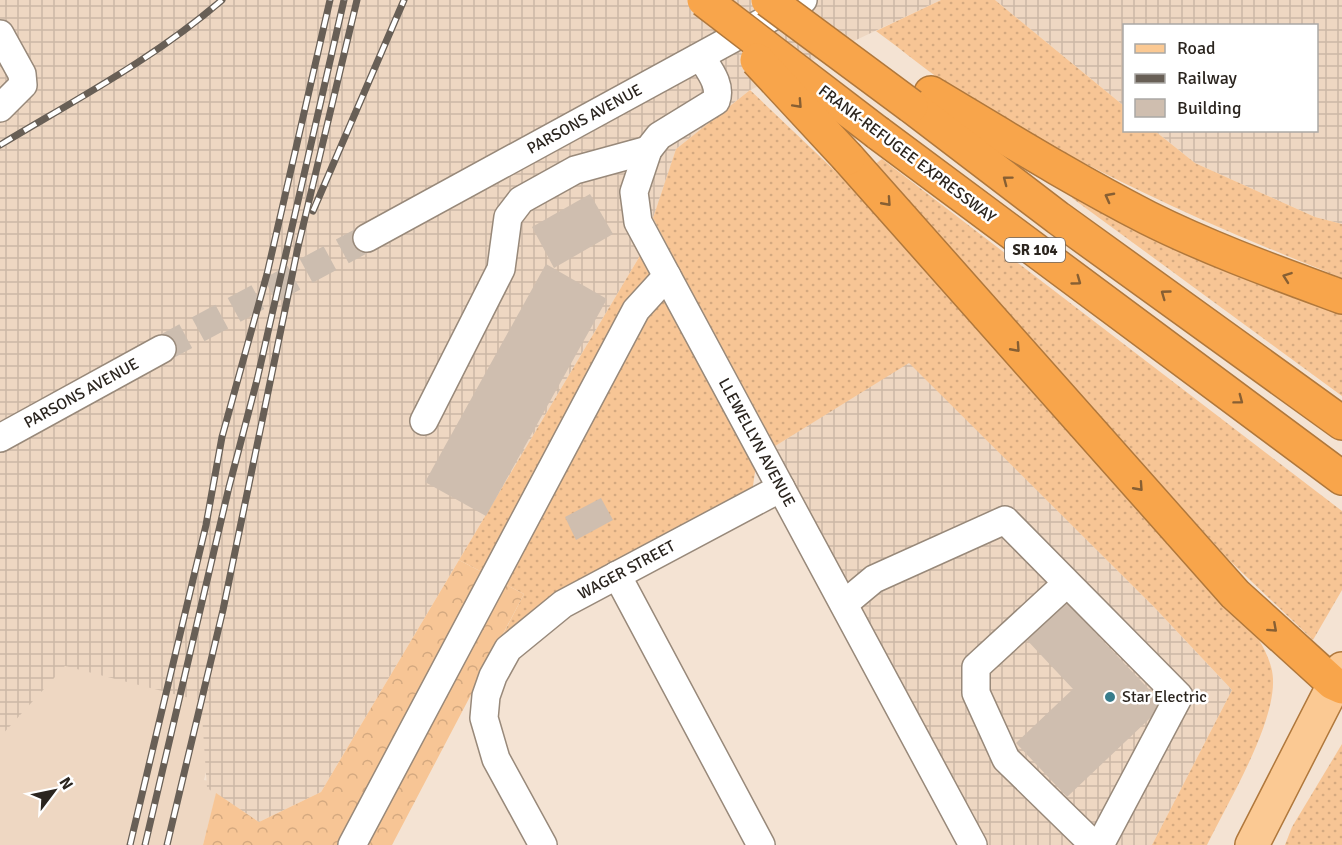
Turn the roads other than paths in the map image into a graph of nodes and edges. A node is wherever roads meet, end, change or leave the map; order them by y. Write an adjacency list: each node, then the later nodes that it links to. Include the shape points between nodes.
1 (702, 0): 16 (highway, FRANK-REFUGEE EXPRESSWAY / SR 104, one-way to 16, bridge); 21 (highway, one-way to 21, bridge, via 848,158 1235,594)
2 (768, 0): 6 (highway, SR 104, bridge)
3 (801, 0): 5 (street, PARSONS AVENUE); 6 (highway)
4 (0, 34): 7 (street, via 22,74 23,85)
5 (701, 57): 8 (street, LLEWELLYN AVENUE, via 717,84 716,101 659,136); 9 (street, PARSONS AVENUE)
6 (921, 99): 11 (highway, one-way to 6, via 1260,267 1150,219); 14 (highway, SR 104, one-way to 6, via 1058,218)
7 (0, 108)
8 (648, 150): 10 (street, LLEWELLYN AVENUE, via 633,192 636,212); 13 (street, via 575,170 521,200 508,217 501,269)
9 (367, 238)
10 (667, 276): 17 (street, LLEWELLYN AVENUE); 22 (street, via 636,310)
11 (1342, 297)
12 (162, 349): 15 (street, PARSONS AVENUE)
13 (424, 422)
14 (1342, 423)
15 (0, 438)
16 (1342, 478)
17 (781, 488): 18 (street, WAGER STREET); 20 (street, LLEWELLYN AVENUE)
18 (617, 575): 23 (street, WAGER STREET, via 563,604 508,649 486,696 484,718 496,759); 24 (street)
19 (1066, 584): 20 (street, via 1005,520 874,579); 26 (street, via 976,667 976,693 1006,759); 27 (street, via 1179,696)
20 (844, 604): 25 (street, LLEWELLYN AVENUE)
21 (1339, 679): 28 (main road)
22 (352, 845)
23 (543, 845)
24 (761, 845)
25 (973, 845)
26 (1094, 845)
27 (1100, 845)
28 (1252, 845)

